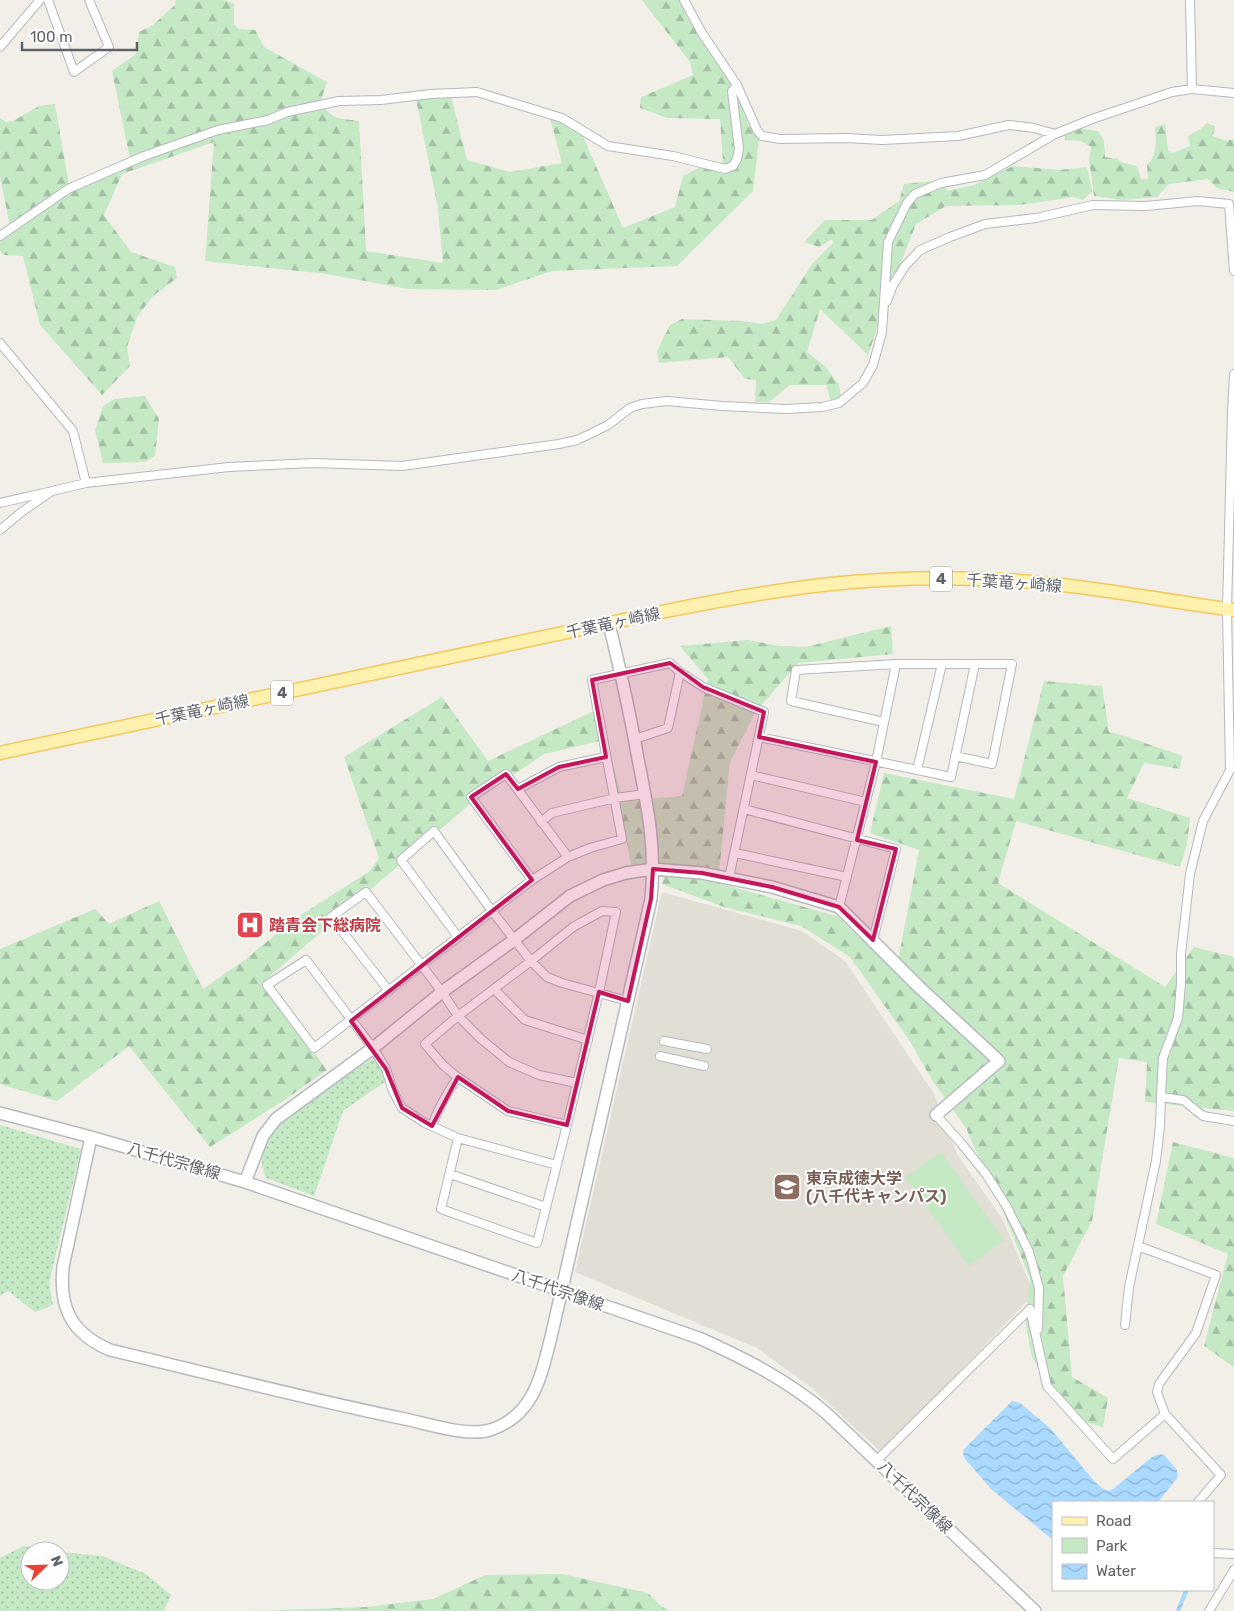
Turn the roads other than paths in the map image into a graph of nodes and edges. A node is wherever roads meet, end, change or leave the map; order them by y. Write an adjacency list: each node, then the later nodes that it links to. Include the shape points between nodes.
1 (40, 0): 6 (street)
2 (48, 0): 3 (street, via 74,72 109,47)
3 (89, 0)
4 (684, 0): 7 (street)
5 (1190, 0): 8 (street)
6 (0, 47)
7 (737, 85): 10 (street, via 757,130 769,138 904,139 958,136 1009,125); 11 (street, via 732,91 738,154 733,166 725,169 673,156 608,146 562,118 477,92 338,101 218,130 144,156 68,189)
8 (1192, 90): 9 (street); 10 (street, via 1172,92 1137,103)
9 (1234, 93)
10 (1055, 134): 13 (street, via 985,175 941,183 915,194 907,202 888,242)
11 (0, 236)
12 (1234, 271): 13 (street, via 1229,204 1198,200 1146,206 1093,205 1036,218 985,224 920,250 893,285)
13 (884, 310): 16 (street, via 873,365 863,383 839,403 822,407 786,409 666,401 630,408 594,432 559,444 402,466 313,463 237,466)
14 (0, 342): 16 (street, via 73,431)
15 (1234, 374): 20 (street)
16 (86, 483): 17 (street)
17 (52, 491): 18 (street); 19 (street)
18 (0, 503)
19 (0, 530)
20 (1230, 610): 21 (main road, 千葉竜ヶ崎線 / 4, via 1053,584 918,579 829,584 751,595); 71 (street, via 1230,770 1203,820 1190,874 1178,1018 1163,1058)
21 (609, 624): 26 (street); 30 (main road, 千葉竜ヶ崎線 / 4)
22 (896, 664): 23 (street); 27 (street); 27 (street, via 796,670 791,701)
23 (942, 664): 24 (street); 34 (street)
24 (975, 664): 31 (street); 31 (street, via 1012,664 992,764)
25 (680, 672): 26 (street, via 670,663); 28 (street, via 703,687 764,712); 29 (street, via 668,728)
26 (621, 674): 29 (street); 32 (street, via 592,680)
27 (884, 722): 33 (street)
28 (759, 737): 33 (street); 35 (street)
29 (634, 739): 37 (street)
30 (0, 753)
31 (955, 756): 34 (street, via 951,777)
32 (606, 757): 36 (street, via 559,767); 38 (street)
33 (876, 762): 34 (street); 39 (street)
34 (917, 770)
35 (751, 774): 39 (street); 40 (street)
36 (518, 789): 41 (street); 48 (street, via 506,774 471,797)
37 (645, 794): 38 (street); 45 (street, via 651,825)
38 (614, 798): 41 (street, via 552,813); 44 (street, via 622,839)
39 (866, 802): 42 (street)
40 (744, 810): 42 (street); 43 (street)
41 (541, 822): 44 (street)
42 (857, 840): 47 (street); 53 (street, via 896,849)
43 (735, 853): 46 (street); 47 (street)
44 (568, 857): 48 (street)
45 (653, 869): 46 (street); 52 (street, via 626,873 583,888); 60 (street, via 651,899)
46 (729, 878): 49 (street)
47 (847, 878): 49 (street)
48 (532, 880): 50 (street)
49 (839, 907): 53 (street)
50 (492, 911): 51 (street); 51 (street, via 434,831 401,860); 52 (street)
51 (458, 937): 55 (street)
52 (514, 940): 54 (street); 58 (street)
53 (873, 940): 73 (street, via 999,1061)
54 (531, 961): 56 (street); 59 (street, via 547,977); 59 (street, via 580,923 602,911 616,912)
55 (422, 965): 57 (street); 57 (street, via 366,892 331,917); 58 (street)
56 (494, 989): 61 (street); 63 (street, via 525,1020)
57 (389, 991): 62 (street)
58 (442, 992): 61 (street); 65 (street)
59 (599, 992): 60 (street); 63 (street)
60 (628, 1001): 84 (street)
61 (458, 1016): 69 (street, via 426,1044); 70 (street, via 509,1062 539,1075)
62 (351, 1021): 62 (street, via 306,960 268,985 314,1048); 65 (street)
63 (588, 1040): 70 (street)
64 (664, 1041): 66 (street)
65 (373, 1048): 76 (street, via 386,1068 402,1108); 81 (street, via 276,1119 263,1136)
66 (707, 1049)
67 (660, 1056): 68 (street)
68 (704, 1066)
69 (458, 1077): 75 (street, via 508,1111); 76 (street, via 442,1101)
70 (577, 1083): 75 (street)
71 (1161, 1096): 74 (street, via 1183,1100 1203,1116); 83 (street, via 1156,1162)
72 (0, 1113): 77 (street, 八千代宗像線)
73 (936, 1116): 86 (street, via 986,1174 1029,1252 1039,1288)
74 (1234, 1121)
75 (567, 1124): 79 (street)
76 (432, 1126): 78 (street)
77 (91, 1137): 81 (street, 八千代宗像線); 84 (street, via 62,1267 62,1294 76,1326 94,1343 110,1350 378,1414 474,1433 491,1430 510,1420 531,1398 540,1381)
78 (458, 1138): 79 (street); 80 (street)
79 (557, 1165): 82 (street)
80 (450, 1174): 82 (street); 82 (street, via 441,1209 536,1244)
81 (245, 1182): 84 (street, 八千代宗像線)
82 (546, 1207)
83 (1138, 1246): 85 (street); 87 (street, via 1216,1275 1196,1333 1159,1384 1158,1392)
84 (561, 1291): 88 (street, 八千代宗像線, via 699,1338 750,1362 807,1397)
85 (1125, 1325)
86 (1037, 1340): 87 (street, via 1047,1386 1113,1459); 88 (street, via 1030,1309)
87 (1165, 1414): 89 (street, via 1221,1475)
88 (877, 1460): 93 (street, 八千代宗像線)
89 (1199, 1501)
90 (1214, 1553): 91 (street)
91 (1234, 1554)
92 (1234, 1570): 94 (street)
93 (1035, 1611)
94 (1209, 1611)

